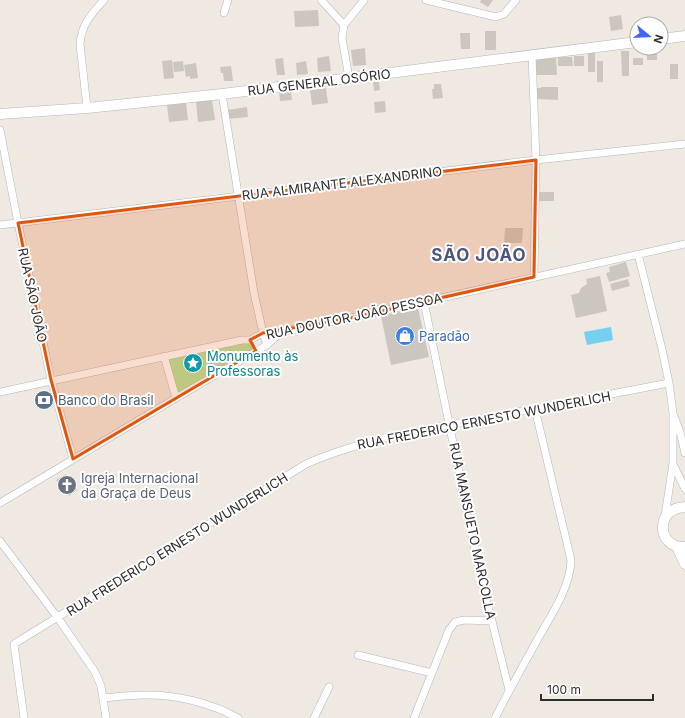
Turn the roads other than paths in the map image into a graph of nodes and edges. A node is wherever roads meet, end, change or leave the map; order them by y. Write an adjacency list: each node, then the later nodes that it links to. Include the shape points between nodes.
1 (104, 0): 15 (street, via 84,25 81,34)
2 (228, 0): 7 (street)
3 (321, 0): 8 (street)
4 (364, 0): 8 (street)
5 (426, 0): 6 (street, via 496,17 504,14)
6 (516, 0)
7 (224, 13)
8 (344, 25): 13 (street, via 342,38)
9 (685, 36): 10 (street)
10 (669, 38)
11 (629, 43): 12 (street, RUA GENERAL OSÓRIO)
12 (532, 54): 13 (street, RUA GENERAL OSÓRIO); 19 (street)
13 (348, 78): 14 (street, RUA GENERAL OSÓRIO)
14 (222, 94): 15 (street, RUA GENERAL OSÓRIO); 20 (street)
15 (87, 108): 16 (street, RUA GENERAL OSÓRIO)
16 (0, 114)
17 (0, 130): 21 (street, RUA SÃO JOÃO)
18 (685, 144): 19 (street, RUA ALMIRANTE ALEXANDRINO)
19 (536, 160): 20 (street, RUA ALMIRANTE ALEXANDRINO); 25 (street)
20 (239, 195): 21 (street, RUA ALMIRANTE ALEXANDRINO); 28 (street, via 254,293)
21 (18, 223): 22 (street, RUA ALMIRANTE ALEXANDRINO); 33 (street, RUA SÃO JOÃO)
22 (0, 225)
23 (685, 244): 24 (street, RUA DOUTOR JOÃO PESSOA)
24 (638, 254): 25 (street, RUA DOUTOR JOÃO PESSOA); 34 (street)
25 (534, 277): 26 (street, RUA DOUTOR JOÃO PESSOA)
26 (424, 302): 27 (street, RUA DOUTOR JOÃO PESSOA); 39 (street, RUA MANSUETO MARCOLLA)
27 (281, 332): 28 (street, RUA DOUTOR JOÃO PESSOA); 30 (street)
28 (263, 333): 29 (street, RUA DOUTOR JOÃO PESSOA); 30 (street)
29 (250, 340): 31 (street); 32 (street, RUA DOUTOR JOÃO PESSOA)
30 (267, 345): 31 (street)
31 (256, 351): 36 (street)
32 (164, 356): 33 (street, RUA DOUTOR JOÃO PESSOA); 36 (street)
33 (51, 380): 35 (street, RUA DOUTOR JOÃO PESSOA); 41 (street, RUA SÃO JOÃO)
34 (669, 383): 37 (street, RUA FREDERICO ERNESTO WUNDERLICH); 38 (street)
35 (0, 392)
36 (176, 398): 41 (street)
37 (535, 409): 39 (street, RUA FREDERICO ERNESTO WUNDERLICH); 55 (street, via 571,560 571,572 555,608)
38 (673, 413): 40 (street); 42 (street)
39 (450, 424): 50 (street, RUA FREDERICO ERNESTO WUNDERLICH, via 353,446 306,464); 51 (street, RUA MANSUETO MARCOLLA)
40 (685, 453)
41 (73, 459): 44 (street)
42 (673, 463): 43 (street); 46 (street)
43 (685, 489)
44 (0, 503)
45 (685, 507): 46 (street, via 671,510)
46 (665, 516): 48 (street, via 662,529 665,537 670,543)
47 (0, 540): 50 (street)
48 (681, 547): 49 (street)
49 (685, 564)
50 (58, 618): 56 (street, via 95,672); 57 (street, RUA FREDERICO ERNESTO WUNDERLICH, via 14,644)
51 (492, 621): 53 (street, via 455,622 449,630); 55 (street, RUA MANSUETO MARCOLLA)
52 (358, 656): 53 (street)
53 (432, 672): 61 (street)
54 (329, 687): 60 (street)
55 (509, 690): 62 (street)
56 (103, 698): 58 (street); 59 (street, via 170,696 193,701)
57 (24, 718)
58 (106, 718)
59 (238, 718)
60 (314, 718)
61 (414, 718)
62 (496, 718)

